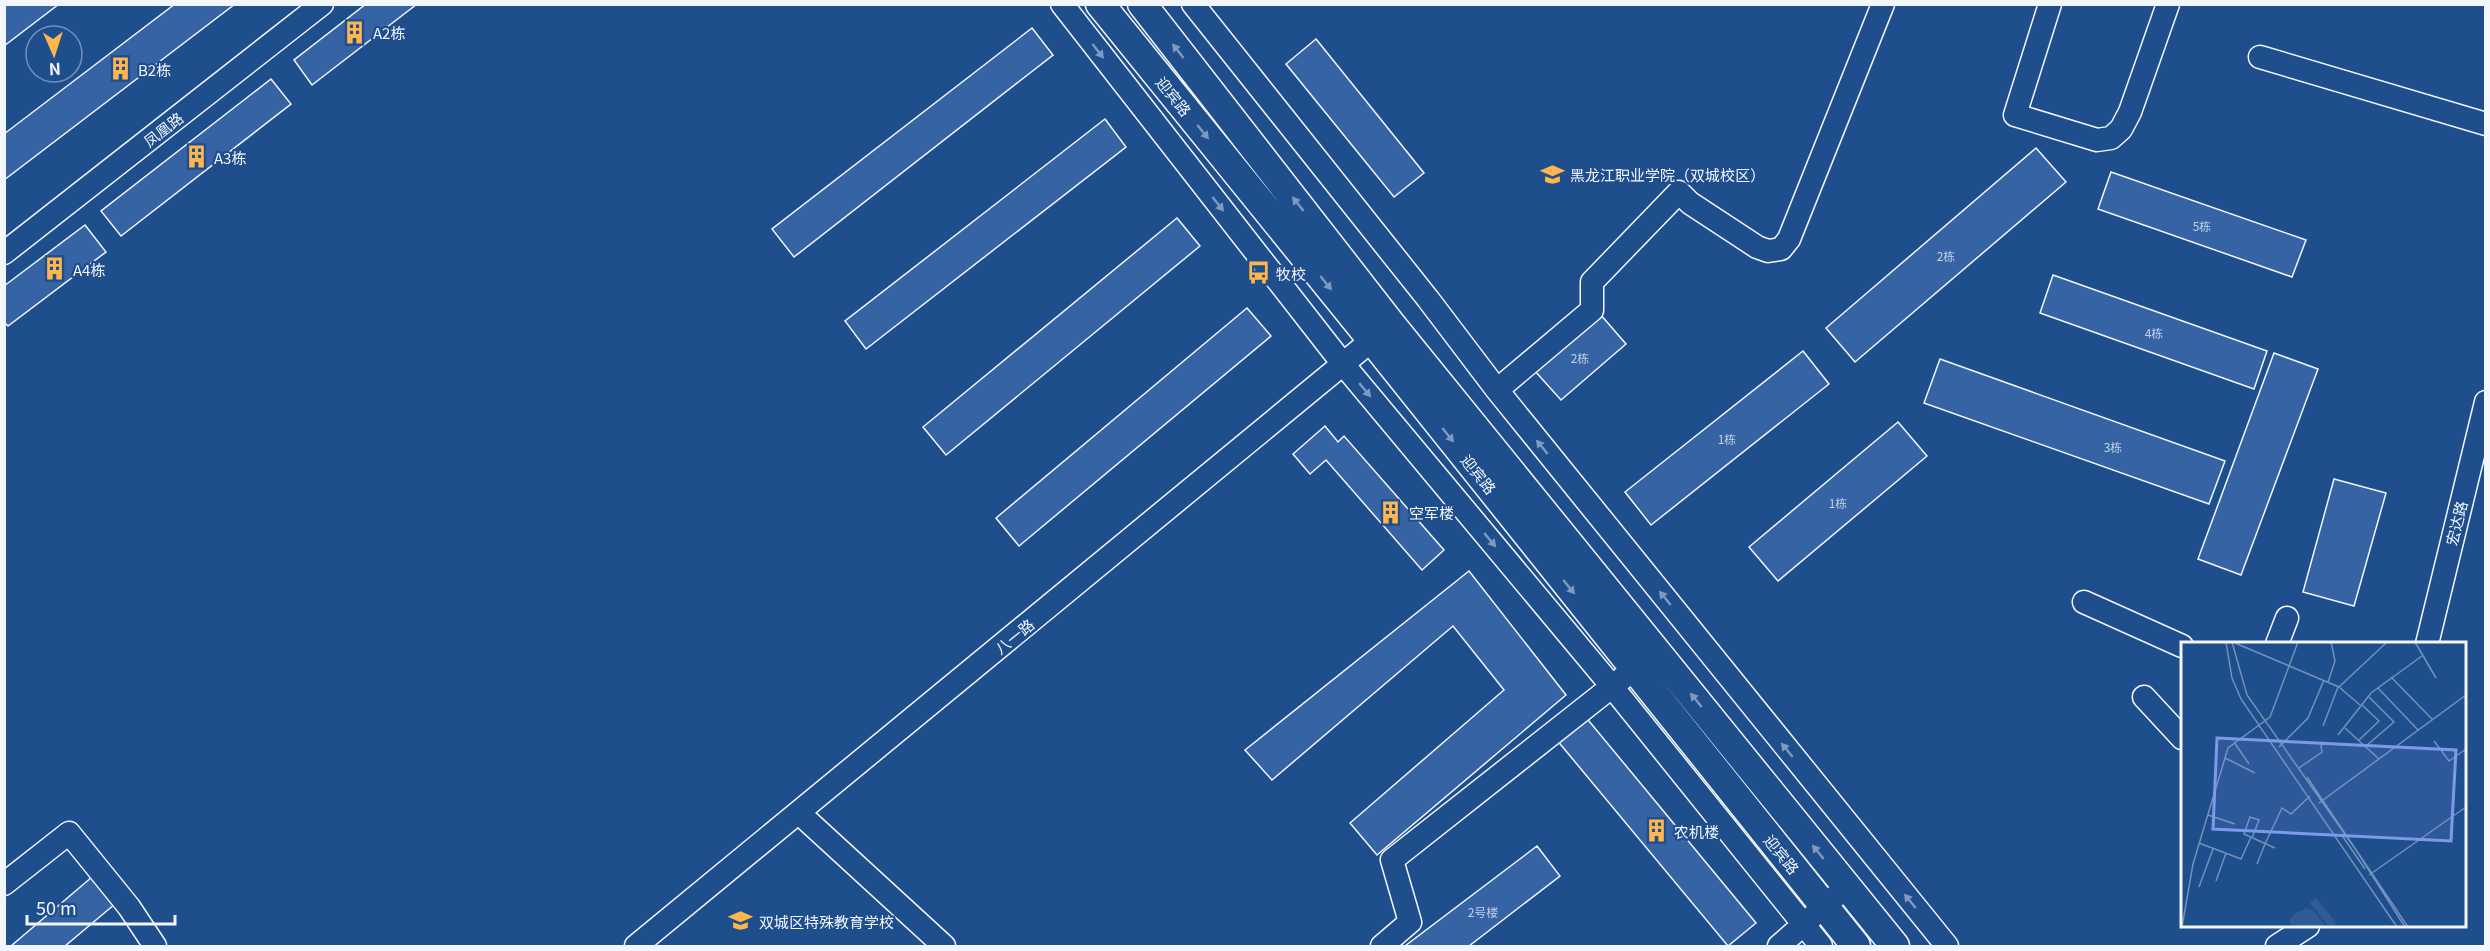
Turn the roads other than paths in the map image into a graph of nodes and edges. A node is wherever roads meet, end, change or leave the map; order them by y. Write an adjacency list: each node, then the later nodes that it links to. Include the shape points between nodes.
1 (322, 4): 11 (street, 凤凰路)
2 (1062, 4): 13 (street, one-way to 13)
3 (1100, 4): 12 (main road, 迎宾路, one-way to 12)
4 (1142, 4): 12 (main road, 迎宾路, one-way to 4)
5 (1193, 4): 14 (street)
6 (1883, 4): 14 (street, via 1789,239 1781,249 1768,251 1757,247 1679,192 1592,282 1592,310)
7 (2049, 4): 8 (street, via 2015,115 2097,140 2110,138 2121,129 2130,112)
8 (2168, 4)
9 (2260, 57): 10 (street)
10 (2486, 124)
11 (4, 253)
12 (1382, 332): 13 (street, 八一路); 21 (main road, 迎宾路, one-way to 21); 27 (main road, 迎宾路, one-way to 12)
13 (1343, 364): 22 (street, one-way to 22); 25 (street, 八一路)
14 (1497, 390): 38 (street, one-way to 14)
15 (2486, 402): 19 (street, 宏达路)
16 (2084, 602): 20 (street)
17 (2287, 618): 18 (street)
18 (2278, 642)
19 (2427, 642)
20 (2181, 646)
21 (1634, 669): 22 (street); 28 (main road, 迎宾路)
22 (1612, 687): 28 (street); 33 (street, via 1392,861 1410,922)
23 (2144, 697): 24 (street)
24 (2181, 737)
25 (799, 813): 31 (street, 八一路); 32 (street)
26 (4, 885): 30 (street, via 69,833)
27 (1846, 887): 28 (street); 37 (main road, 迎宾路)
28 (1814, 916): 34 (street); 35 (street); 36 (main road, 迎宾路)
29 (2306, 927): 39 (street)
30 (155, 946)
31 (636, 946)
32 (942, 946)
33 (1382, 946)
34 (1779, 946)
35 (1821, 946)
36 (1856, 946)
37 (1895, 946)
38 (1947, 946)
39 (2277, 946)

